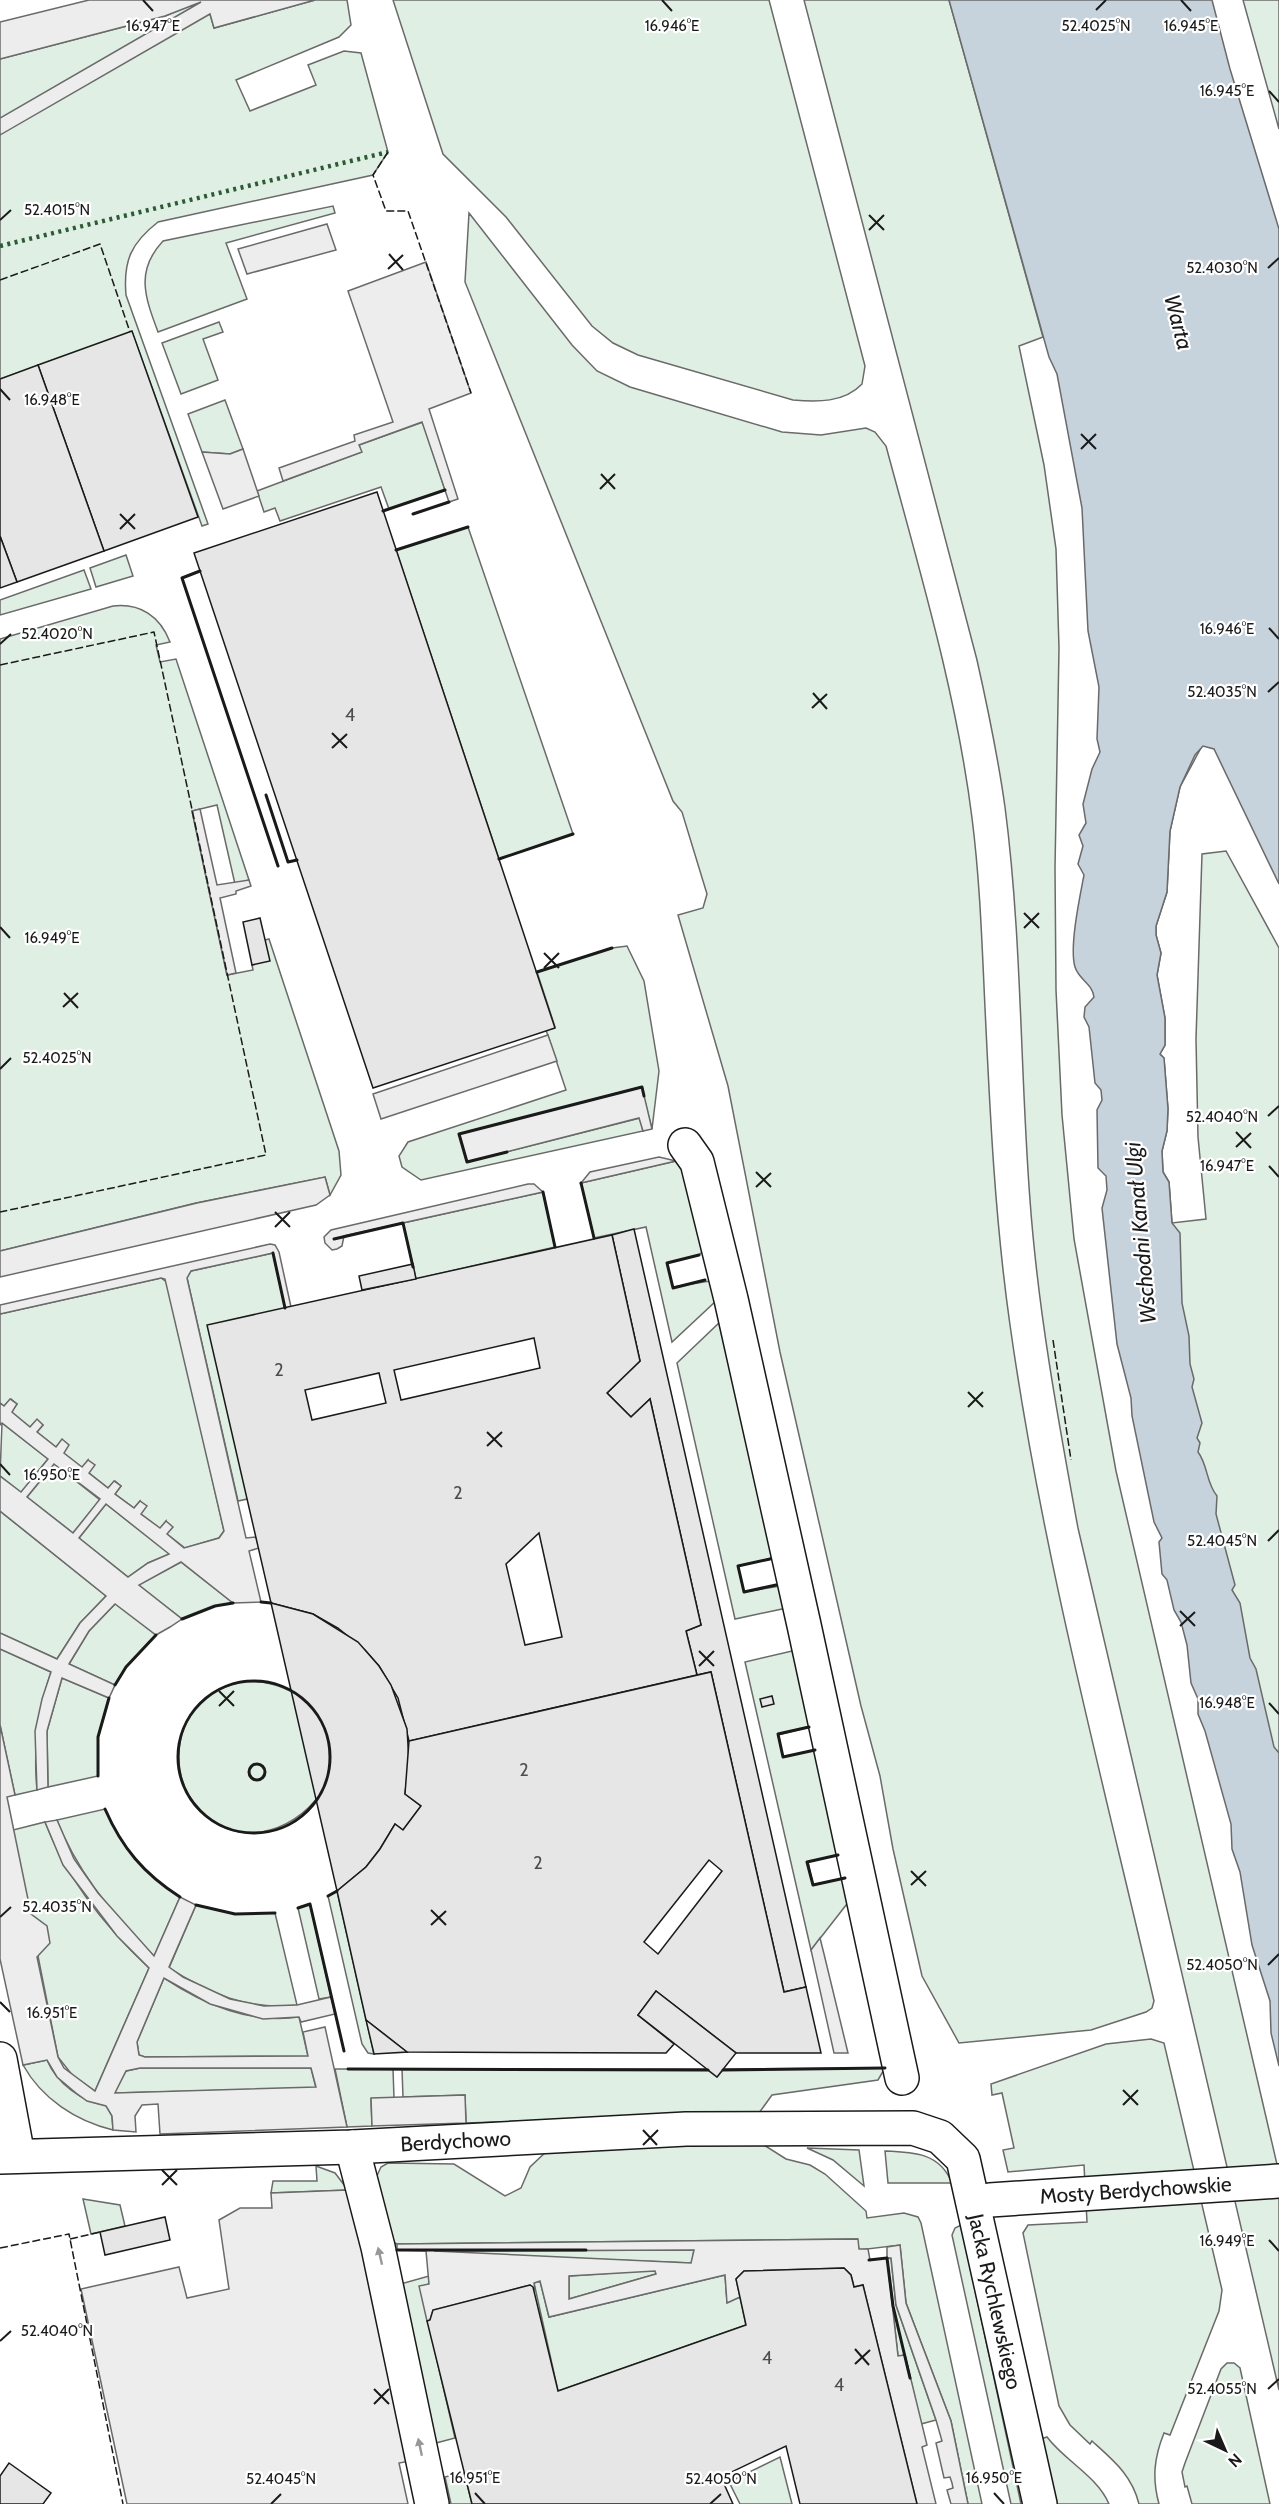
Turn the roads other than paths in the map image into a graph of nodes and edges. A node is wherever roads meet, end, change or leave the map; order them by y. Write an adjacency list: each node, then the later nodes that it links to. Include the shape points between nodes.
1 (685, 1145): 3 (street, via 697,1162 734,1311)
2 (0, 2059): 6 (street)
3 (902, 2078)
4 (913, 2128): 5 (street, Berdychowo, via 686,2129); 10 (street, Jacka Rychlewskiego, via 940,2137 963,2159)
5 (352, 2147): 6 (street, Berdychowo); 9 (street, one-way to 5, via 378,2247)
6 (9, 2157)
7 (1279, 2181): 8 (street, Mosty Berdychowskie)
8 (1000, 2199)
9 (432, 2504)
10 (1040, 2504)

